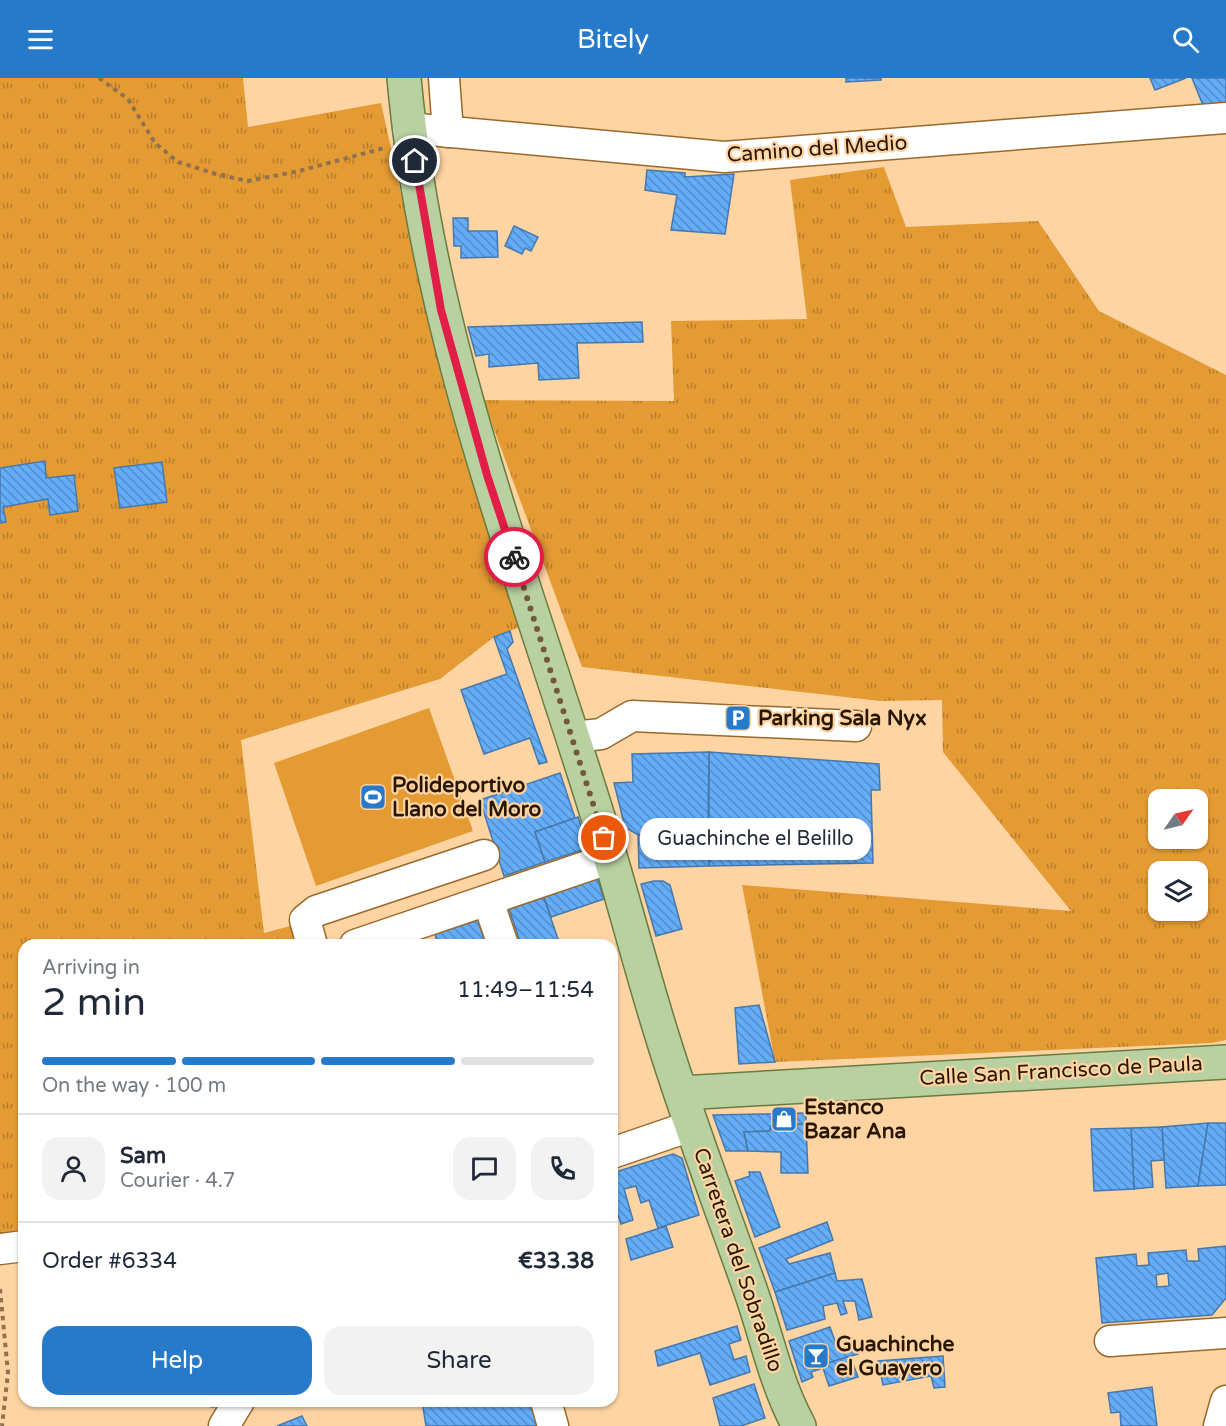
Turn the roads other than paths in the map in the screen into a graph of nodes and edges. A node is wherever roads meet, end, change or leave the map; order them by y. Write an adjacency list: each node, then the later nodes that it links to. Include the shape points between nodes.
1 (404, 78): 5 (main road, Carretera del Sobradillo)
2 (444, 78): 4 (street)
3 (1226, 118): 4 (street, Camino del Medio, via 724,157)
4 (448, 132): 5 (street, Camino del Medio)
5 (410, 134): 7 (main road, Carretera del Sobradillo, via 441,310 487,475)
6 (856, 726): 7 (street, via 632,716 601,734)
7 (574, 737): 9 (main road, Carretera del Sobradillo)
8 (484, 855): 11 (street, via 316,911 306,920)
9 (611, 858): 10 (street); 15 (main road, Carretera del Sobradillo)
10 (488, 901): 12 (street); 13 (street)
11 (311, 939)
12 (373, 939)
13 (501, 939)
14 (1226, 1062): 15 (main road, Calle San Francisco de Paula)
15 (681, 1093): 16 (main road, Carretera del Sobradillo)
16 (692, 1126): 17 (street); 27 (main road, Carretera del Sobradillo, via 786,1402)
17 (618, 1151)
18 (18, 1247): 19 (street)
19 (0, 1249)
20 (1226, 1333): 21 (street)
21 (1110, 1341)
22 (1226, 1401): 28 (street)
23 (235, 1407): 25 (street)
24 (548, 1407): 26 (street)
25 (224, 1426)
26 (553, 1426)
27 (799, 1426)
28 (1219, 1426)

